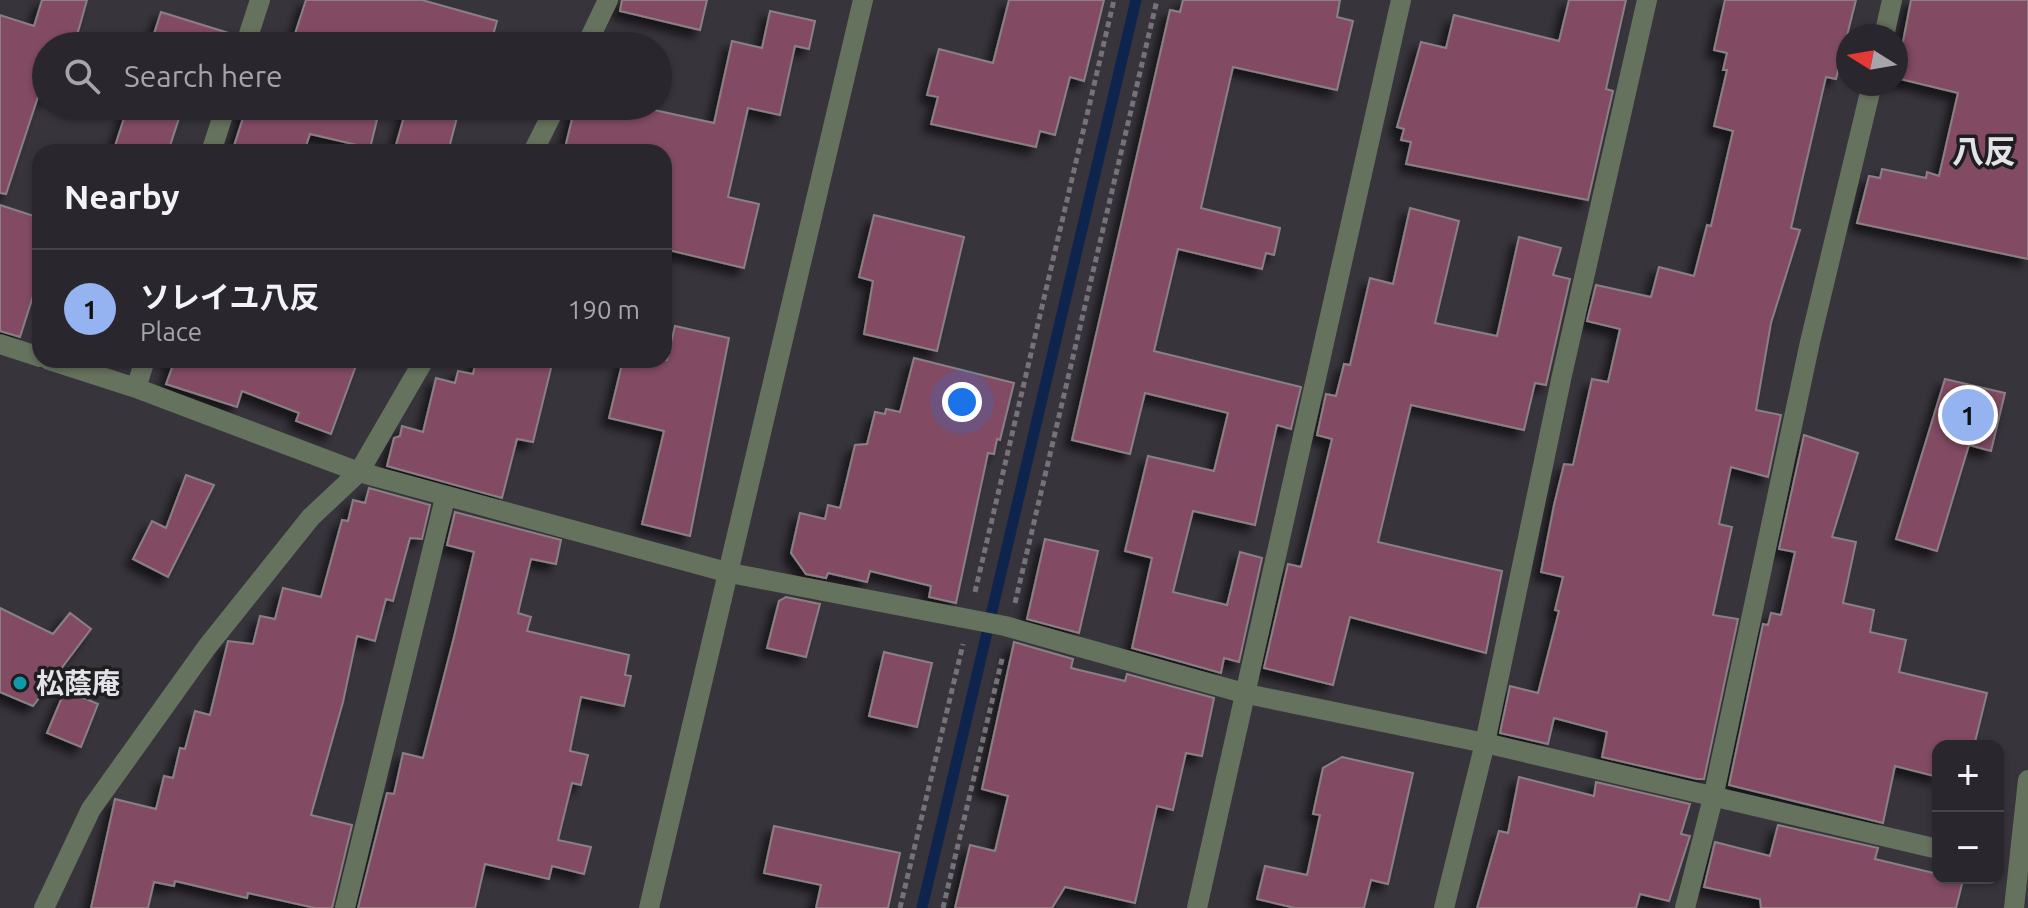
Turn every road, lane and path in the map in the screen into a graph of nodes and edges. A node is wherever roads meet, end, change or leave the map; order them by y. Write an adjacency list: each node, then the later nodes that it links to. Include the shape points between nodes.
1 (260, 0): 10 (street)
2 (608, 0): 11 (street)
3 (863, 0): 25 (street)
4 (1114, 0): 26 (path)
5 (1157, 0): 27 (path)
6 (1401, 0): 28 (street)
7 (1647, 0): 29 (street)
8 (1892, 0): 9 (street)
9 (1887, 24)
10 (250, 32)
11 (593, 32)
12 (1869, 96): 31 (street, via 1810,342)
13 (221, 120): 15 (street)
14 (549, 120): 16 (street)
15 (214, 144)
16 (537, 144)
17 (0, 344): 18 (street)
18 (32, 354)
19 (74, 368): 22 (street)
20 (142, 368): 22 (street)
21 (419, 368): 23 (street)
22 (136, 388): 23 (street)
23 (359, 472): 24 (street); 33 (street, via 311,517 207,647 91,809)
24 (445, 498): 25 (street); 34 (street)
25 (730, 573): 26 (street); 35 (street)
26 (971, 619): 27 (street); 36 (path)
27 (1007, 626): 28 (street); 37 (path)
28 (1247, 694): 29 (street); 38 (street)
29 (1485, 743): 31 (street); 39 (street)
30 (2028, 780): 41 (street)
31 (1713, 798): 32 (street); 40 (street)
32 (1932, 848)
33 (44, 908)
34 (345, 908)
35 (649, 908)
36 (900, 908)
37 (943, 908)
38 (1197, 908)
39 (1444, 908)
40 (1685, 908)
41 (2014, 908)

